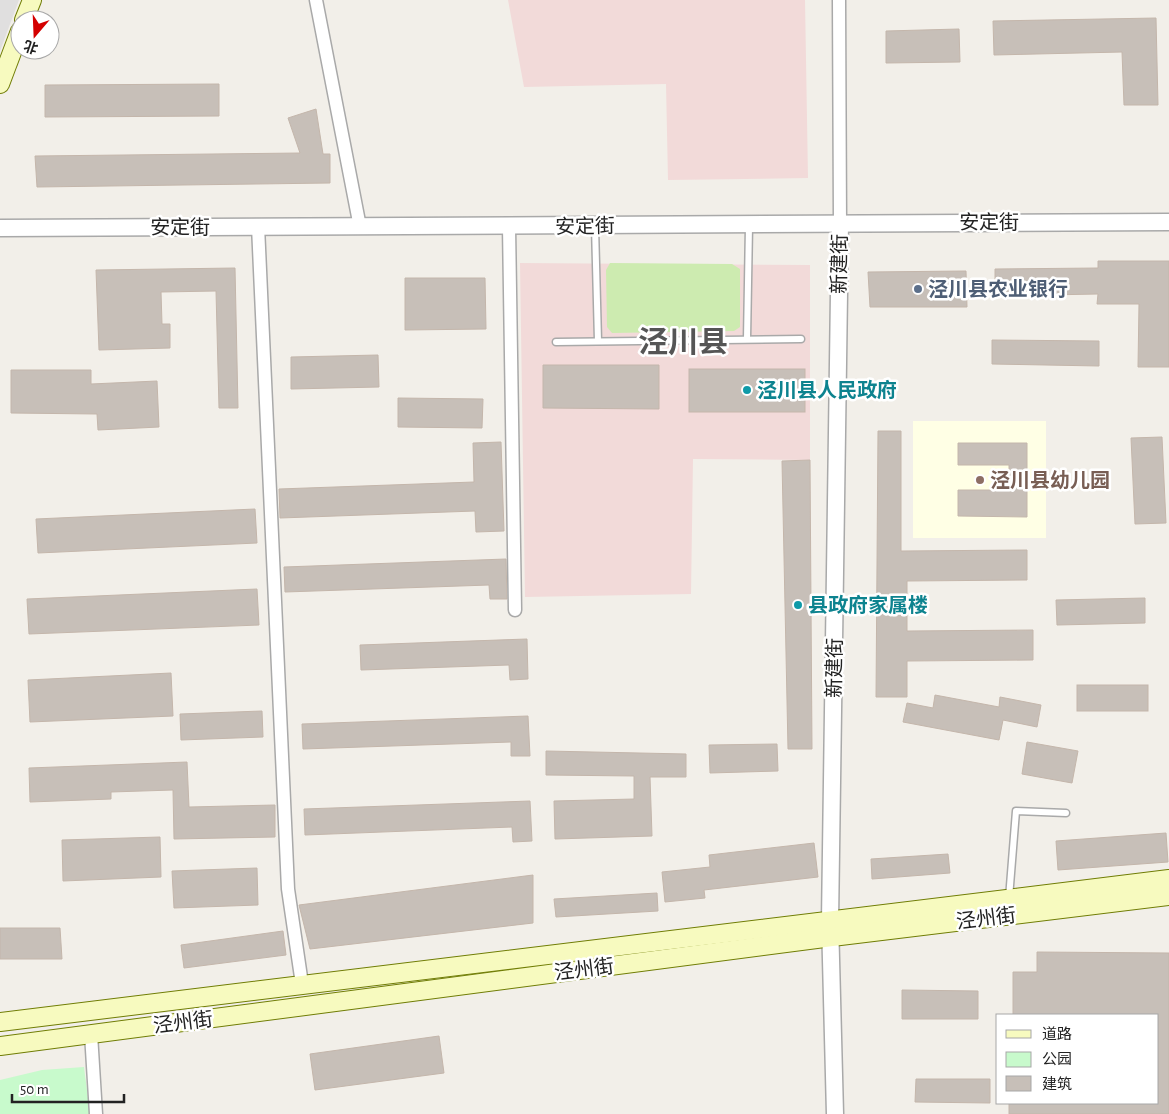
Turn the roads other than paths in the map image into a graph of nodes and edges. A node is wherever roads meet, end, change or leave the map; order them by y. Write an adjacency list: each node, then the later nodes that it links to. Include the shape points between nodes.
1 (316, 0): 10 (street)
2 (838, 0): 6 (street)
3 (10, 58): 4 (main road)
4 (0, 84)
5 (1169, 222): 6 (street, 安定街)
6 (840, 223): 7 (street, 安定街); 22 (street, 新建街)
7 (749, 224): 9 (street, 安定街); 14 (lane)
8 (258, 226): 10 (street, 安定街); 12 (street, 安定街); 23 (street, via 288,889)
9 (595, 226): 11 (street, 安定街); 15 (lane)
10 (360, 227): 11 (street, 安定街)
11 (509, 227): 17 (street)
12 (0, 228)
13 (801, 339): 14 (lane)
14 (747, 340): 15 (lane)
15 (598, 341): 16 (lane)
16 (556, 342)
17 (515, 610)
18 (1066, 813): 21 (lane, via 1016,812)
19 (1169, 880): 21 (main road, 泾州街)
20 (1169, 896): 22 (main road, 泾州街)
21 (1009, 899): 22 (main road, 泾州街)
22 (831, 929): 23 (main road, 泾州街); 25 (main road, 泾州街); 28 (street, 新建街)
23 (302, 984): 24 (main road, 泾州街)
24 (0, 1022)
25 (91, 1034): 26 (main road, 泾州街); 27 (street)
26 (0, 1046)
27 (96, 1114)
28 (835, 1114)

